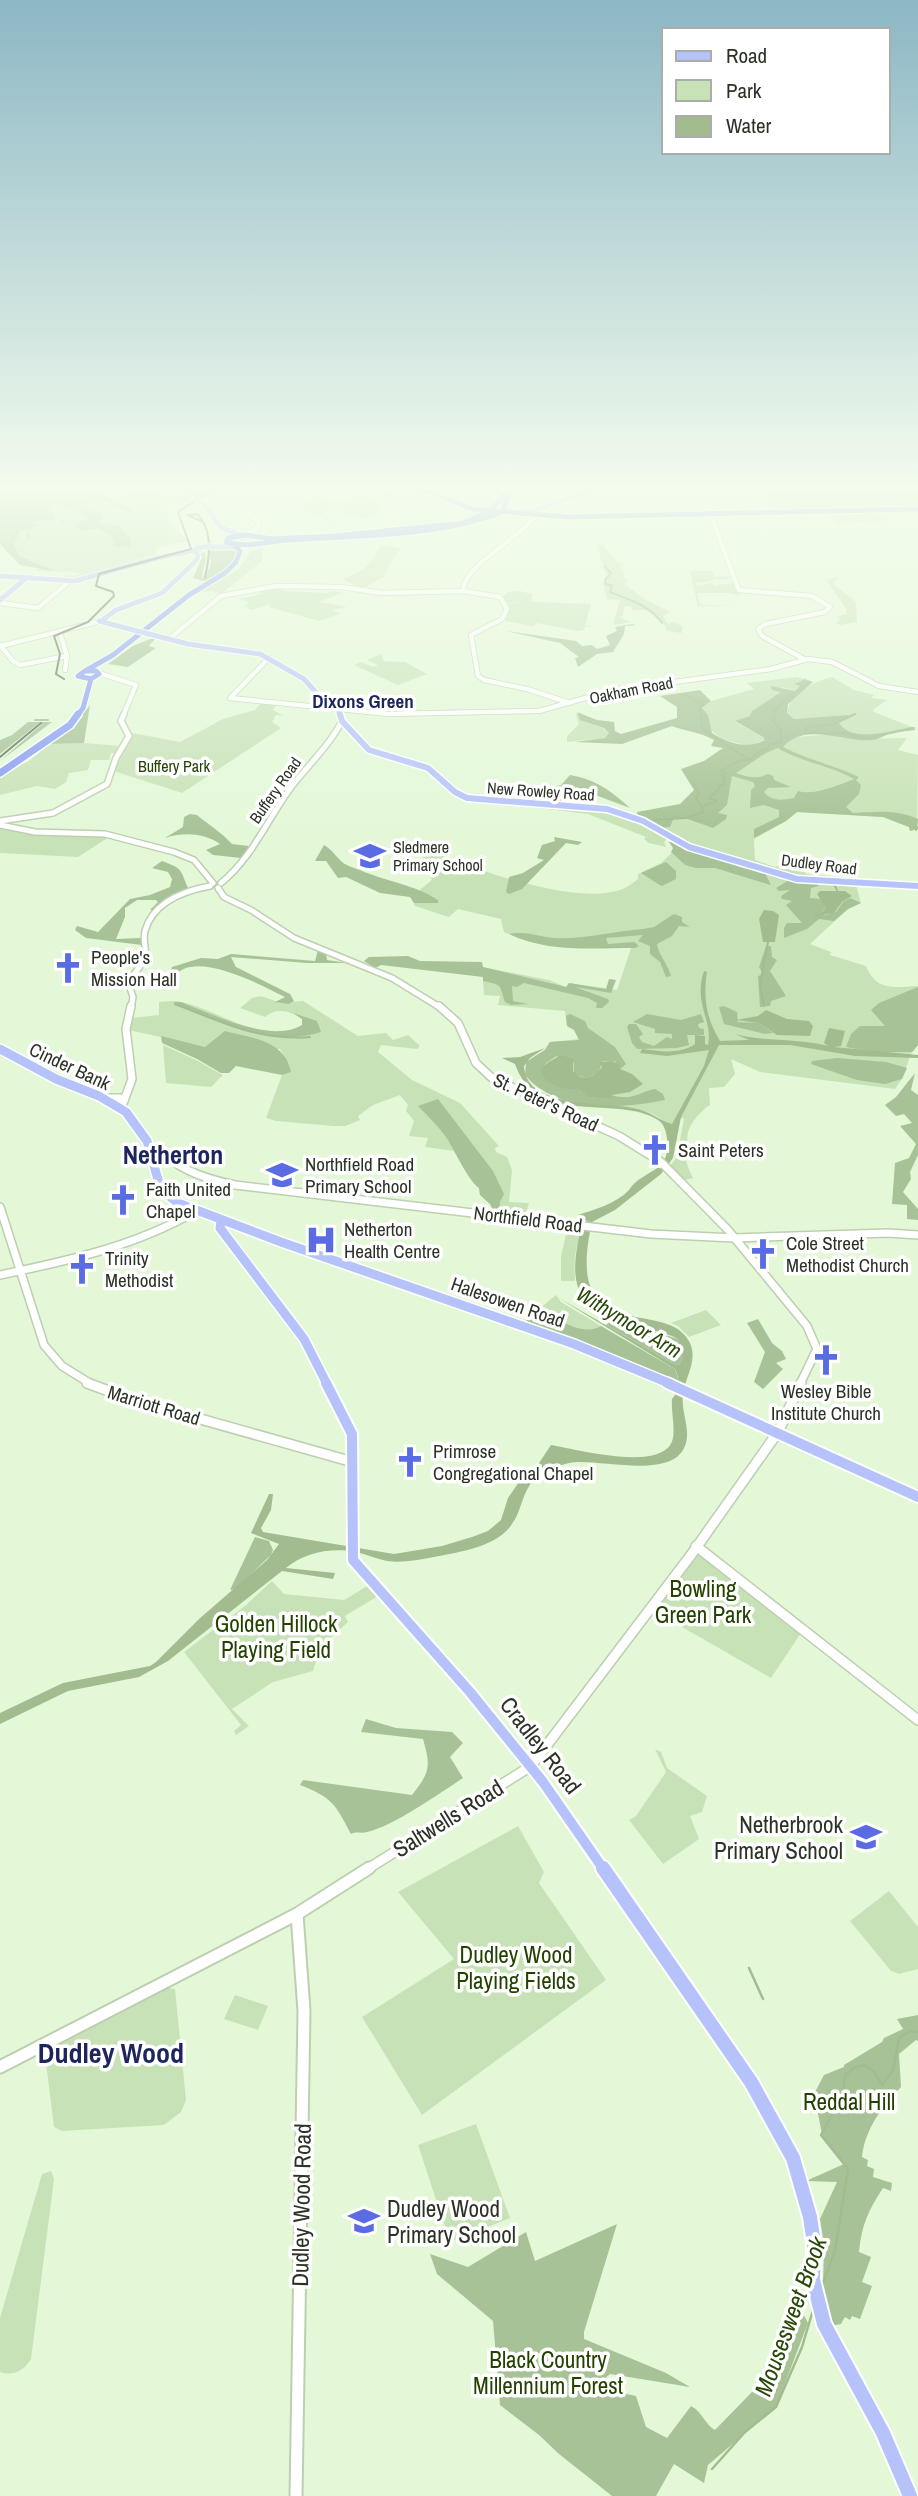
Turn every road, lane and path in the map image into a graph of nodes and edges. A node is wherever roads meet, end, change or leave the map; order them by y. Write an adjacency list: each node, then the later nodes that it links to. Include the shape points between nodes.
1 (22, 605): 2 (street)
2 (41, 605)
3 (124, 605): 11 (main road)
4 (127, 605): 11 (main road)
5 (129, 605): 12 (main road)
6 (174, 605): 19 (highway)
7 (180, 605): 20 (highway)
8 (209, 605): 14 (street)
9 (506, 605): 22 (street, via 506,614 470,638 476,672 481,678)
10 (828, 605): 18 (street, via 825,612 758,629 762,636)
11 (117, 608): 12 (main road)
12 (99, 621): 13 (street); 14 (main road, bridge)
13 (60, 633): 15 (street); 16 (street)
14 (169, 639): 17 (main road)
15 (0, 646): 16 (street, via 20,665)
16 (67, 656): 19 (street, via 65,670)
17 (269, 658): 23 (main road, via 309,682 321,698); 23 (street, Oakham Road, via 230,698)
18 (804, 659): 21 (street, Oakham Road, via 832,662 879,686); 22 (street, Oakham Road, via 765,670 614,690)
19 (82, 675): 20 (highway); 27 (highway, via 81,701 67,722)
20 (96, 675): 27 (highway, via 83,708 70,725); 28 (street, via 136,685 121,720 129,736 103,788 69,807)
21 (918, 692)
22 (571, 704): 23 (street, Oakham Road, via 540,711 413,714)
23 (338, 709): 24 (main road)
24 (342, 721): 25 (street, Buffery Road); 26 (main road, New Rowley Road)
25 (338, 729): 26 (street); 30 (street, Buffery Road, via 232,873)
26 (348, 729): 29 (main road, New Rowley Road, via 374,753 425,767 467,798 605,809 643,821)
27 (0, 771)
28 (0, 823): 30 (street, St. Peter's Road, via 31,832 105,834 174,852 194,860)
29 (674, 839): 31 (main road, Dudley Road, via 797,879)
30 (216, 885): 33 (street, via 171,899 156,912 145,932 146,955 128,985 133,997 126,1029 132,1079); 41 (street, St. Peter's Road, via 224,897 294,938 392,978 433,1001 458,1023 476,1063 492,1078 619,1136 661,1162)
31 (918, 886)
32 (0, 1049): 33 (main road, Cinder Bank)
33 (120, 1106): 34 (main road, Halesowen Road)
34 (149, 1145): 35 (main road, Halesowen Road); 36 (street, Northfield Road)
35 (151, 1156): 36 (street, Northfield Road); 38 (main road, Halesowen Road, via 162,1191)
36 (162, 1156): 41 (street, Northfield Road, via 189,1172 242,1186 651,1234)
37 (0, 1207): 42 (street, Marriott Road)
38 (196, 1211): 39 (main road, Halesowen Road); 42 (street, via 170,1226)
39 (221, 1221): 44 (main road, Halesowen Road, via 551,1336); 45 (main road, Cradley Road, via 220,1228 304,1339 352,1434)
40 (918, 1235): 41 (street, Northfield Road)
41 (734, 1238): 44 (street, St. Peter's Road, via 807,1326 817,1349)
42 (20, 1273): 43 (street); 45 (street, Marriott Road, via 44,1346 56,1363 76,1378 134,1400)
43 (0, 1275)
44 (778, 1432): 46 (main road, Halesowen Road); 47 (street, Saltwells Road)
45 (353, 1461): 49 (main road, Cradley Road, via 351,1554)
46 (918, 1497)
47 (696, 1546): 48 (street); 49 (street, Saltwells Road)
48 (918, 1720)
49 (531, 1766): 50 (street, Saltwells Road); 52 (main road, Cradley Road, via 751,2082 783,2136 810,2217)
50 (297, 1914): 51 (street, Saltwells Road); 54 (street, Dudley Wood Road, via 304,2057)
51 (0, 2067)
52 (813, 2280): 53 (main road, Cradley Road)
53 (820, 2312): 55 (main road, via 883,2432)
54 (296, 2496)
55 (910, 2496)

